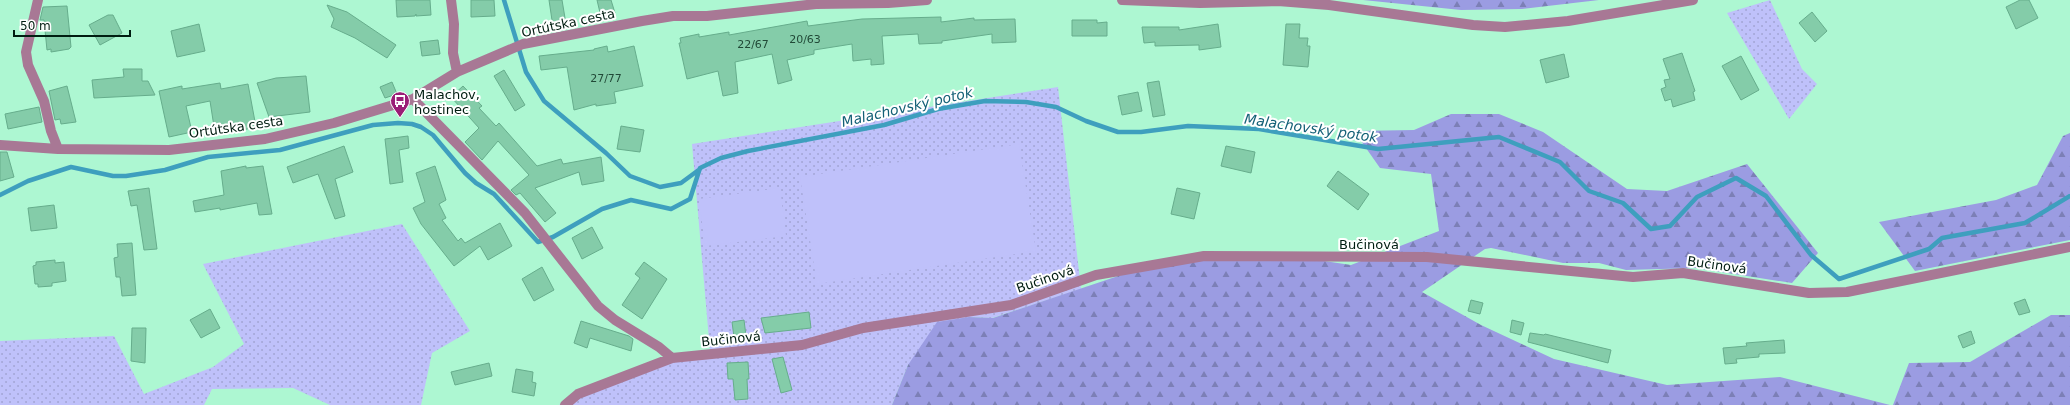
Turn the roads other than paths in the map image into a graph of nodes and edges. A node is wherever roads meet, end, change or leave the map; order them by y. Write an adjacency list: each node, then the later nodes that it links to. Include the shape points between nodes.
1 (38, 0): 9 (street, via 26,52 28,65 44,101)
2 (451, 0): 6 (street, via 454,24 453,53)
3 (927, 0): 6 (street, Ortútska cesta, via 816,4 707,16 673,16 523,44)
4 (1122, 0): 5 (street, via 1200,3 1278,1 1505,27 1568,21)
5 (1693, 0)
6 (457, 72): 7 (street, Ortútska cesta)
7 (413, 99): 9 (street, Ortútska cesta, via 334,123 265,139 169,150); 11 (street, via 511,198 546,238 598,306)
8 (0, 145): 9 (street, Ortútska cesta)
9 (58, 149)
10 (2070, 247): 11 (street, Bučinová, via 1847,292 1809,293 1683,273 1633,277 1427,257 1204,256 1096,275 1011,305 863,328 802,345)
11 (672, 358): 12 (street, Bučinová, via 578,394)
12 (565, 405)

